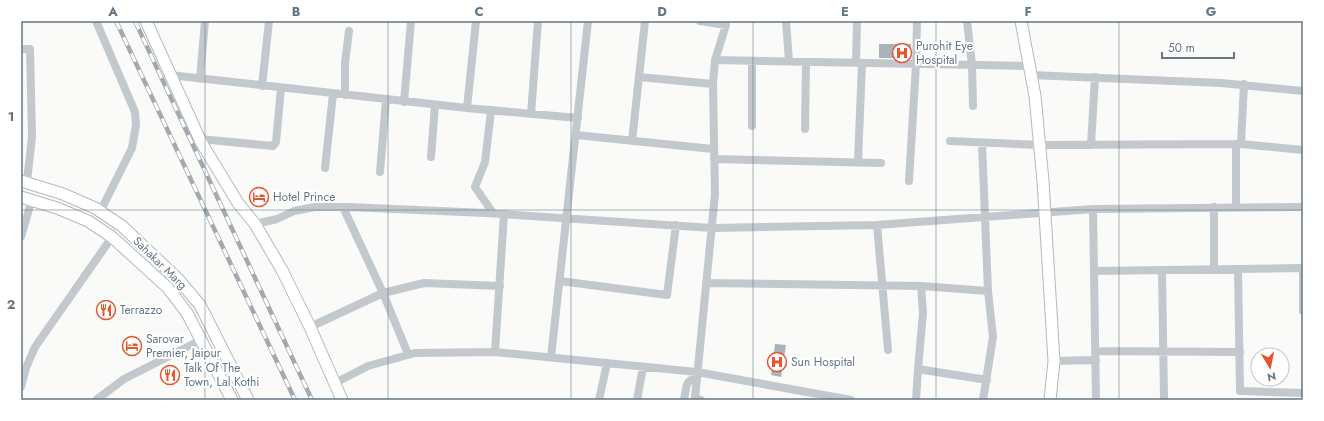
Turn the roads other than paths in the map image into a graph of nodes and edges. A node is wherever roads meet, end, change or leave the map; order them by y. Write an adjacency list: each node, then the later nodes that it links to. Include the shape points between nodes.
1 (96, 21): 74 (street, via 135,112 136,125 132,148)
2 (146, 21): 26 (street)
3 (204, 21): 29 (street)
4 (269, 21): 32 (street)
5 (411, 21): 38 (street)
6 (476, 21): 41 (street)
7 (538, 21): 43 (street)
8 (588, 21): 44 (street)
9 (645, 21): 27 (street)
10 (700, 21): 18 (street, via 726,25)
11 (786, 21): 20 (street)
12 (857, 21): 22 (street)
13 (917, 21): 23 (street)
14 (966, 21): 24 (street)
15 (1021, 21): 25 (street)
16 (349, 31): 36 (street)
17 (21, 49): 63 (street, via 30,49 32,137)
18 (715, 60): 19 (street); 30 (street)
19 (752, 61): 20 (street); 45 (street)
20 (789, 61): 21 (street)
21 (806, 62): 22 (street); 46 (street)
22 (859, 63): 23 (street); 59 (street)
23 (916, 64): 24 (street); 64 (street)
24 (972, 65): 25 (street); 40 (street)
25 (1030, 70): 28 (street); 53 (street)
26 (170, 75): 29 (street); 48 (street)
27 (639, 77): 30 (street); 49 (street)
28 (1095, 77): 31 (street); 54 (street)
29 (200, 79): 32 (street)
30 (713, 84): 55 (street)
31 (1244, 84): 34 (street); 52 (street)
32 (262, 86): 33 (street)
33 (281, 88): 35 (street); 48 (street, via 276,142 273,146)
34 (1303, 91)
35 (333, 94): 36 (street); 61 (street)
36 (345, 95): 37 (street)
37 (386, 100): 38 (street); 62 (street)
38 (404, 102): 39 (street)
39 (435, 105): 41 (street); 57 (street)
40 (973, 106)
41 (467, 108): 42 (street)
42 (491, 111): 43 (street); 75 (street, via 485,162 475,187)
43 (531, 114): 44 (street)
44 (578, 118): 47 (street)
45 (752, 126)
46 (805, 129)
47 (576, 135): 49 (street); 78 (street)
48 (200, 139): 79 (street, via 238,203)
49 (632, 141): 55 (street)
50 (950, 141): 51 (street)
51 (982, 143): 53 (street); 77 (street)
52 (1238, 144): 54 (street); 56 (street); 69 (street)
53 (1040, 145): 54 (street); 73 (street)
54 (1090, 145)
55 (713, 149): 58 (street)
56 (1303, 150)
57 (431, 157)
58 (714, 159): 59 (street); 82 (street, via 715,194)
59 (858, 162): 60 (street)
60 (881, 162)
61 (324, 168)
62 (380, 172)
63 (24, 181): 65 (street, Sahakar Marg)
64 (910, 181)
65 (63, 194): 71 (street); 74 (street, Sahakar Marg)
66 (27, 198): 71 (street, Sahakar Marg); 83 (street)
67 (343, 207): 75 (street); 79 (street, via 315,207 294,211 277,219); 96 (street)
68 (1214, 207): 69 (street); 72 (street); 86 (street)
69 (1236, 207): 70 (street)
70 (1303, 207)
71 (58, 208): 84 (street, Sahakar Marg, via 88,221)
72 (1093, 209): 73 (street); 89 (street)
73 (1045, 211): 77 (street); 107 (street)
74 (100, 212): 121 (street, Sahakar Marg, via 122,226 178,278 200,305)
75 (493, 214): 76 (street)
76 (504, 214): 78 (street); 92 (street)
77 (986, 216): 80 (street); 95 (street)
78 (566, 218): 81 (street); 90 (street)
79 (255, 224): 98 (street, via 282,270)
80 (877, 225): 82 (street); 93 (street)
81 (676, 226): 82 (street); 90 (street, via 668,296)
82 (712, 228): 91 (street)
83 (21, 237)
84 (112, 237): 99 (street, Sahakar Marg, via 168,288 187,313); 115 (street, via 35,346)
85 (1303, 268): 87 (street); 97 (street)
86 (1214, 269): 87 (street); 88 (street)
87 (1238, 269): 104 (street)
88 (1162, 270): 89 (street); 101 (street)
89 (1094, 271): 102 (street)
90 (560, 281): 106 (street)
91 (706, 283): 93 (street); 112 (street)
92 (500, 286): 96 (street, via 424,283); 103 (street)
93 (883, 286): 94 (street); 100 (street)
94 (921, 286): 95 (street); 111 (street, via 923,313)
95 (988, 291): 113 (street, via 993,337)
96 (383, 293): 98 (street); 105 (street)
97 (1303, 311)
98 (310, 327): 114 (street)
99 (201, 340): 119 (street, via 124,379); 120 (street, Sahakar Marg)
100 (888, 350)
101 (1164, 350): 102 (street); 104 (street); 132 (street)
102 (1095, 351): 108 (street)
103 (495, 352): 105 (street); 106 (street)
104 (1240, 352): 116 (street)
105 (408, 354): 114 (street, via 368,366)
106 (551, 357): 109 (street)
107 (1054, 360): 108 (street); 130 (street)
108 (1096, 360): 131 (street)
109 (607, 363): 110 (street); 123 (street)
110 (643, 367): 112 (street); 124 (street)
111 (918, 369): 113 (street); 128 (street)
112 (697, 375): 118 (street); 125 (street, via 687,383); 126 (street, via 695,398)
113 (987, 380): 129 (street)
114 (335, 383): 122 (street)
115 (21, 387)
116 (1240, 391): 117 (street); 133 (street)
117 (1303, 393)
118 (811, 396): 127 (street)
119 (96, 400)
120 (232, 400)
121 (248, 400)
122 (342, 400)
123 (600, 400)
124 (637, 400)
125 (684, 400)
126 (701, 400)
127 (851, 400)
128 (916, 400)
129 (983, 400)
130 (1050, 400)
131 (1096, 400)
132 (1164, 400)
133 (1239, 400)

